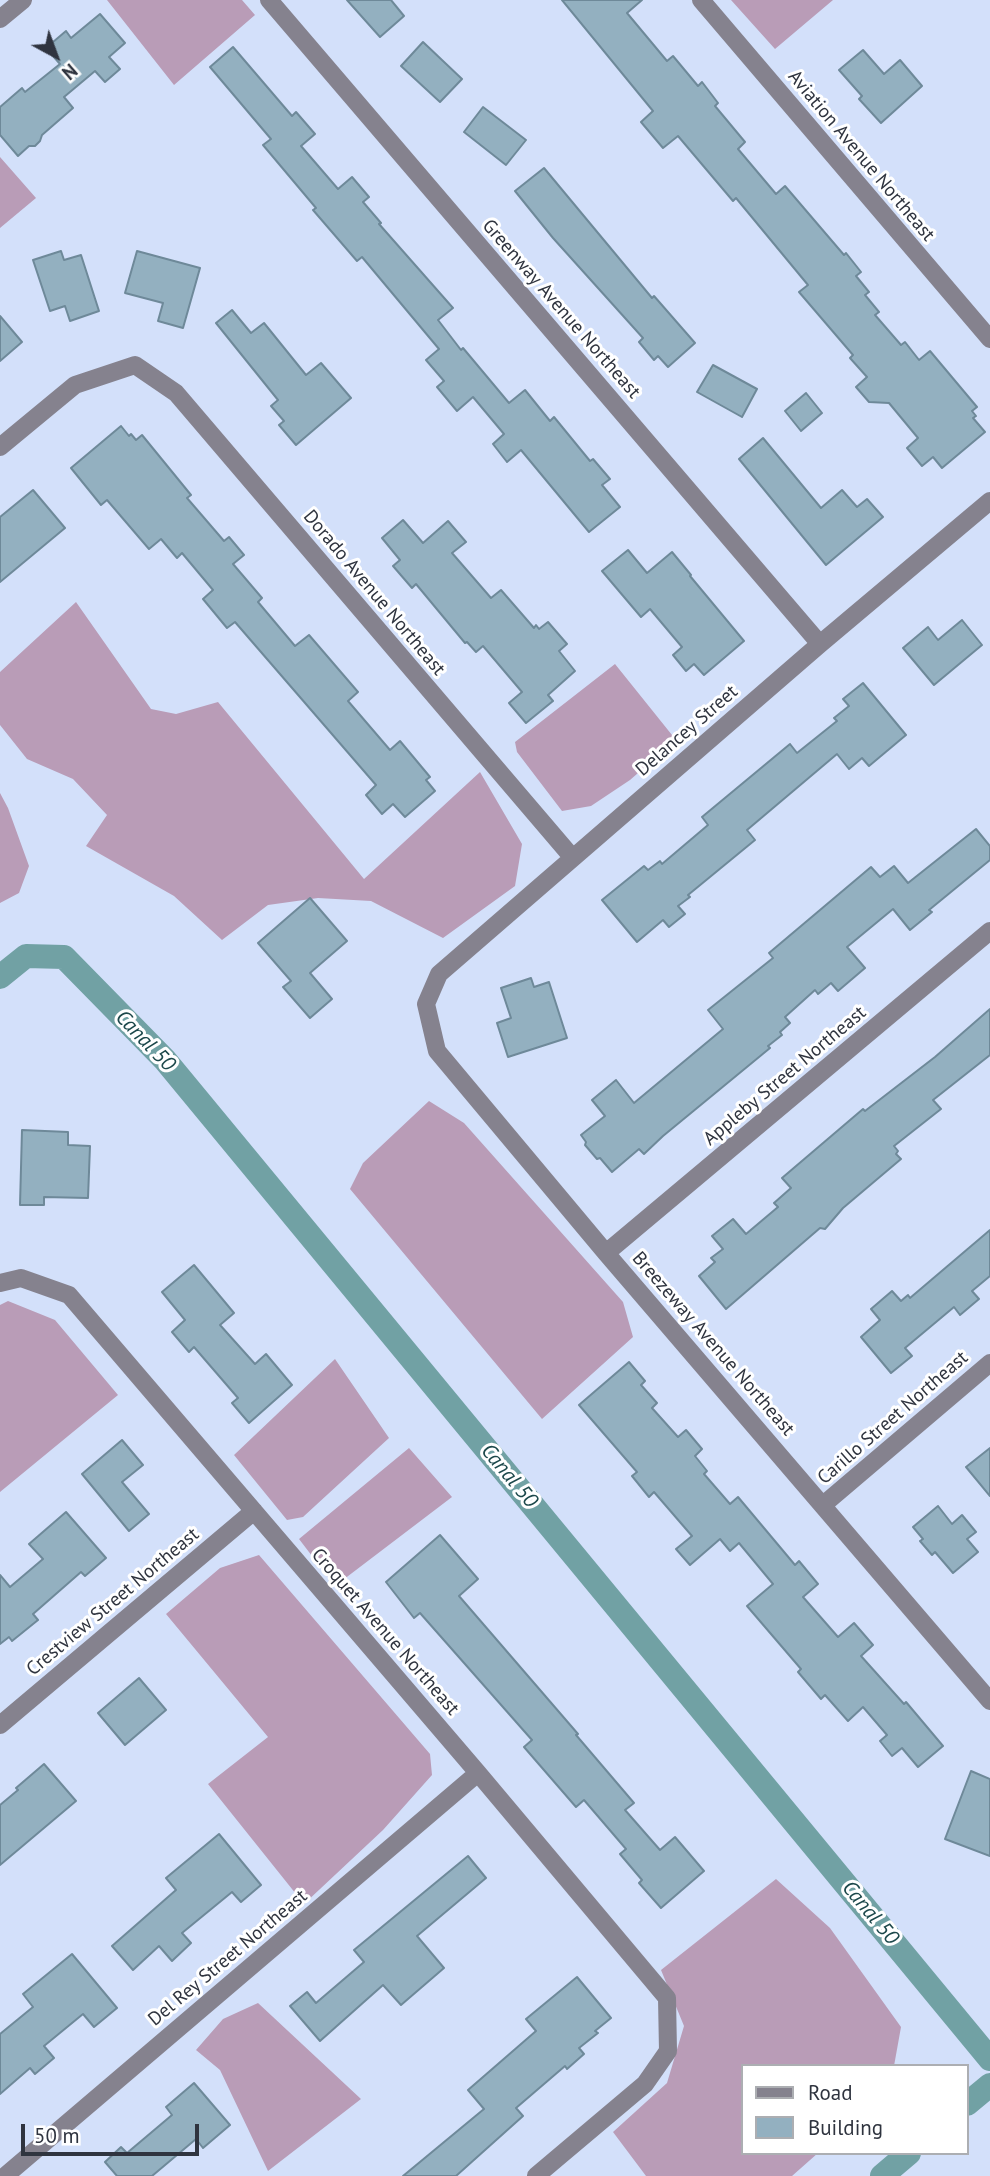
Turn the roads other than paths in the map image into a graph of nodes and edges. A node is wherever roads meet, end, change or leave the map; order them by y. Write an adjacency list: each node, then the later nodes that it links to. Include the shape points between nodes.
1 (23, 0): 4 (street)
2 (270, 0): 8 (street, Greenway Avenue Northeast)
3 (701, 0): 5 (street, Aviation Avenue Northeast)
4 (0, 19)
5 (990, 340)
6 (0, 447): 9 (street, Dorado Avenue Northeast, via 75,385 135,365 176,393)
7 (990, 501): 8 (street, Delancey Street)
8 (820, 644): 9 (street, Delancey Street)
9 (572, 857): 11 (street, Delancey Street, via 439,974)
10 (990, 931): 12 (street, Appleby Street Northeast)
11 (426, 1004): 12 (street, Breezeway Avenue Northeast, via 437,1051)
12 (606, 1253): 15 (street, Breezeway Avenue Northeast)
13 (0, 1283): 16 (street, Croquet Avenue Northeast, via 20,1278 69,1295)
14 (990, 1363): 15 (street, Carillo Street Northeast)
15 (823, 1505): 17 (street, Breezeway Avenue Northeast)
16 (254, 1511): 18 (street, Crestview Street Northeast); 19 (street, Croquet Avenue Northeast)
17 (990, 1700)
18 (0, 1725)
19 (478, 1773): 20 (street, Del Rey Street Northeast); 21 (street, Croquet Avenue Northeast, via 667,1997 668,2051 645,2084)
20 (5, 2176)
21 (536, 2176)

